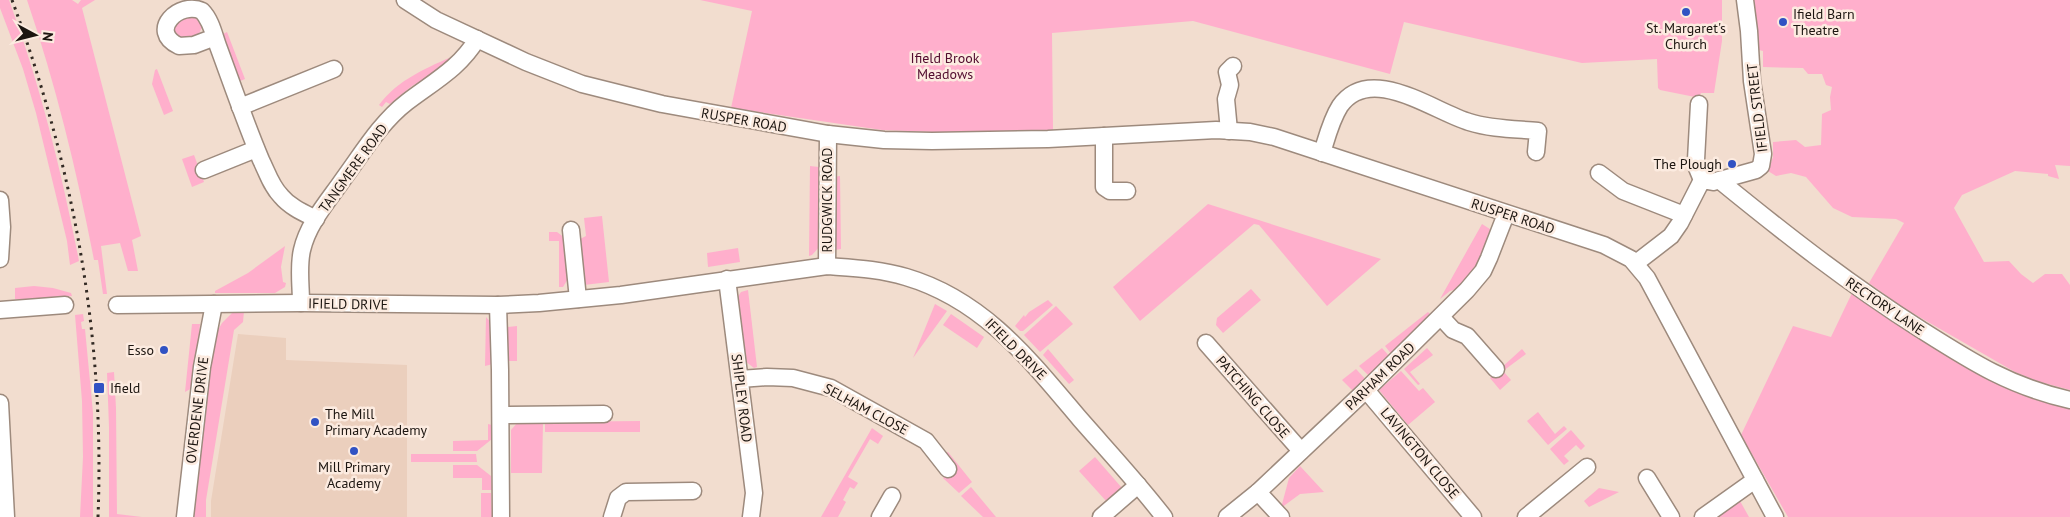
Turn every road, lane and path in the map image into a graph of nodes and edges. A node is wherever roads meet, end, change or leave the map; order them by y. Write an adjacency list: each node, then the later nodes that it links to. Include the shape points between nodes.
1 (405, 0): 4 (street, RUSPER ROAD, via 436,20)
2 (1745, 0): 18 (street, IFIELD STREET, via 1763,162 1756,170)
3 (215, 37): 8 (street)
4 (477, 39): 10 (street, RUSPER ROAD, via 554,74 606,92); 23 (street, TANGMERE ROAD, via 454,68 407,102 385,124)
5 (1233, 66): 9 (street, via 1227,72 1230,85 1226,99)
6 (334, 69): 8 (street)
7 (1699, 104): 17 (street, via 1696,160)
8 (240, 107): 12 (street)
9 (1229, 131): 11 (street, RUSPER ROAD); 14 (street, RUSPER ROAD, via 1274,137)
10 (828, 134): 11 (street, RUSPER ROAD, via 932,141); 27 (street, RUDGWICK ROAD)
11 (1104, 136): 19 (street, via 1104,187 1110,191)
12 (256, 149): 15 (street); 23 (street, via 280,196)
13 (1536, 152): 14 (street, via 1538,131 1478,124 1380,88 1359,91 1344,100)
14 (1322, 153): 21 (street, RUSPER ROAD)
15 (204, 170)
16 (1599, 173): 22 (street, via 1623,191)
17 (1702, 180): 18 (street, IFIELD STREET); 22 (street)
18 (1719, 180): 41 (street, RECTORY LANE, via 1858,289 1932,337 1988,372 2023,387)
19 (1127, 191)
20 (0, 200): 25 (street)
21 (1506, 214): 26 (street, RUSPER ROAD, via 1604,245); 36 (street, PARHAM ROAD, via 1482,271)
22 (1684, 215): 26 (street, via 1671,236)
23 (316, 219): 30 (street, TANGMERE ROAD, via 302,250)
24 (571, 230): 29 (street)
25 (0, 259)
26 (1636, 263): 49 (street, RUSPER ROAD)
27 (827, 266): 28 (street, IFIELD DRIVE); 50 (street, IFIELD DRIVE, via 905,277 950,295 984,317 1043,375)
28 (727, 279): 29 (street, IFIELD DRIVE); 39 (street, SHIPLEY ROAD)
29 (578, 299): 34 (street, IFIELD DRIVE)
30 (301, 303): 32 (street, IFIELD DRIVE); 34 (street, IFIELD DRIVE)
31 (117, 304): 32 (street, IFIELD DRIVE)
32 (214, 304): 56 (street, OVERDENE DRIVE, via 202,367)
33 (65, 305): 35 (street)
34 (498, 305): 43 (street)
35 (0, 310)
36 (1441, 317): 38 (street, via 1453,330 1467,336); 40 (street, PARHAM ROAD)
37 (1206, 344): 45 (street, PATCHING CLOSE)
38 (1496, 369)
39 (740, 380): 47 (street, SELHAM CLOSE, via 767,376 793,378 831,388 926,441); 59 (street, SHIPLEY ROAD, via 754,494)
40 (1366, 390): 45 (street, PARHAM ROAD); 64 (street, LAVINGTON CLOSE)
41 (2070, 400)
42 (0, 403): 55 (street)
43 (501, 414): 44 (street); 57 (street)
44 (604, 414)
45 (1300, 451): 52 (street, PARHAM ROAD)
46 (1587, 467): 65 (street)
47 (948, 468)
48 (1647, 478): 66 (street)
49 (1755, 480): 67 (street); 68 (street, RUSPER ROAD)
50 (1138, 485): 60 (street); 61 (street, IFIELD DRIVE)
51 (693, 492): 58 (street, via 626,492 618,498)
52 (1258, 492): 62 (street, PARHAM ROAD); 63 (street)
53 (892, 496): 54 (street)
54 (882, 516)
55 (6, 517)
56 (185, 517)
57 (501, 517)
58 (612, 517)
59 (752, 517)
60 (1101, 517)
61 (1164, 517)
62 (1227, 517)
63 (1281, 517)
64 (1473, 517)
65 (1526, 517)
66 (1671, 517)
67 (1703, 517)
68 (1775, 517)

